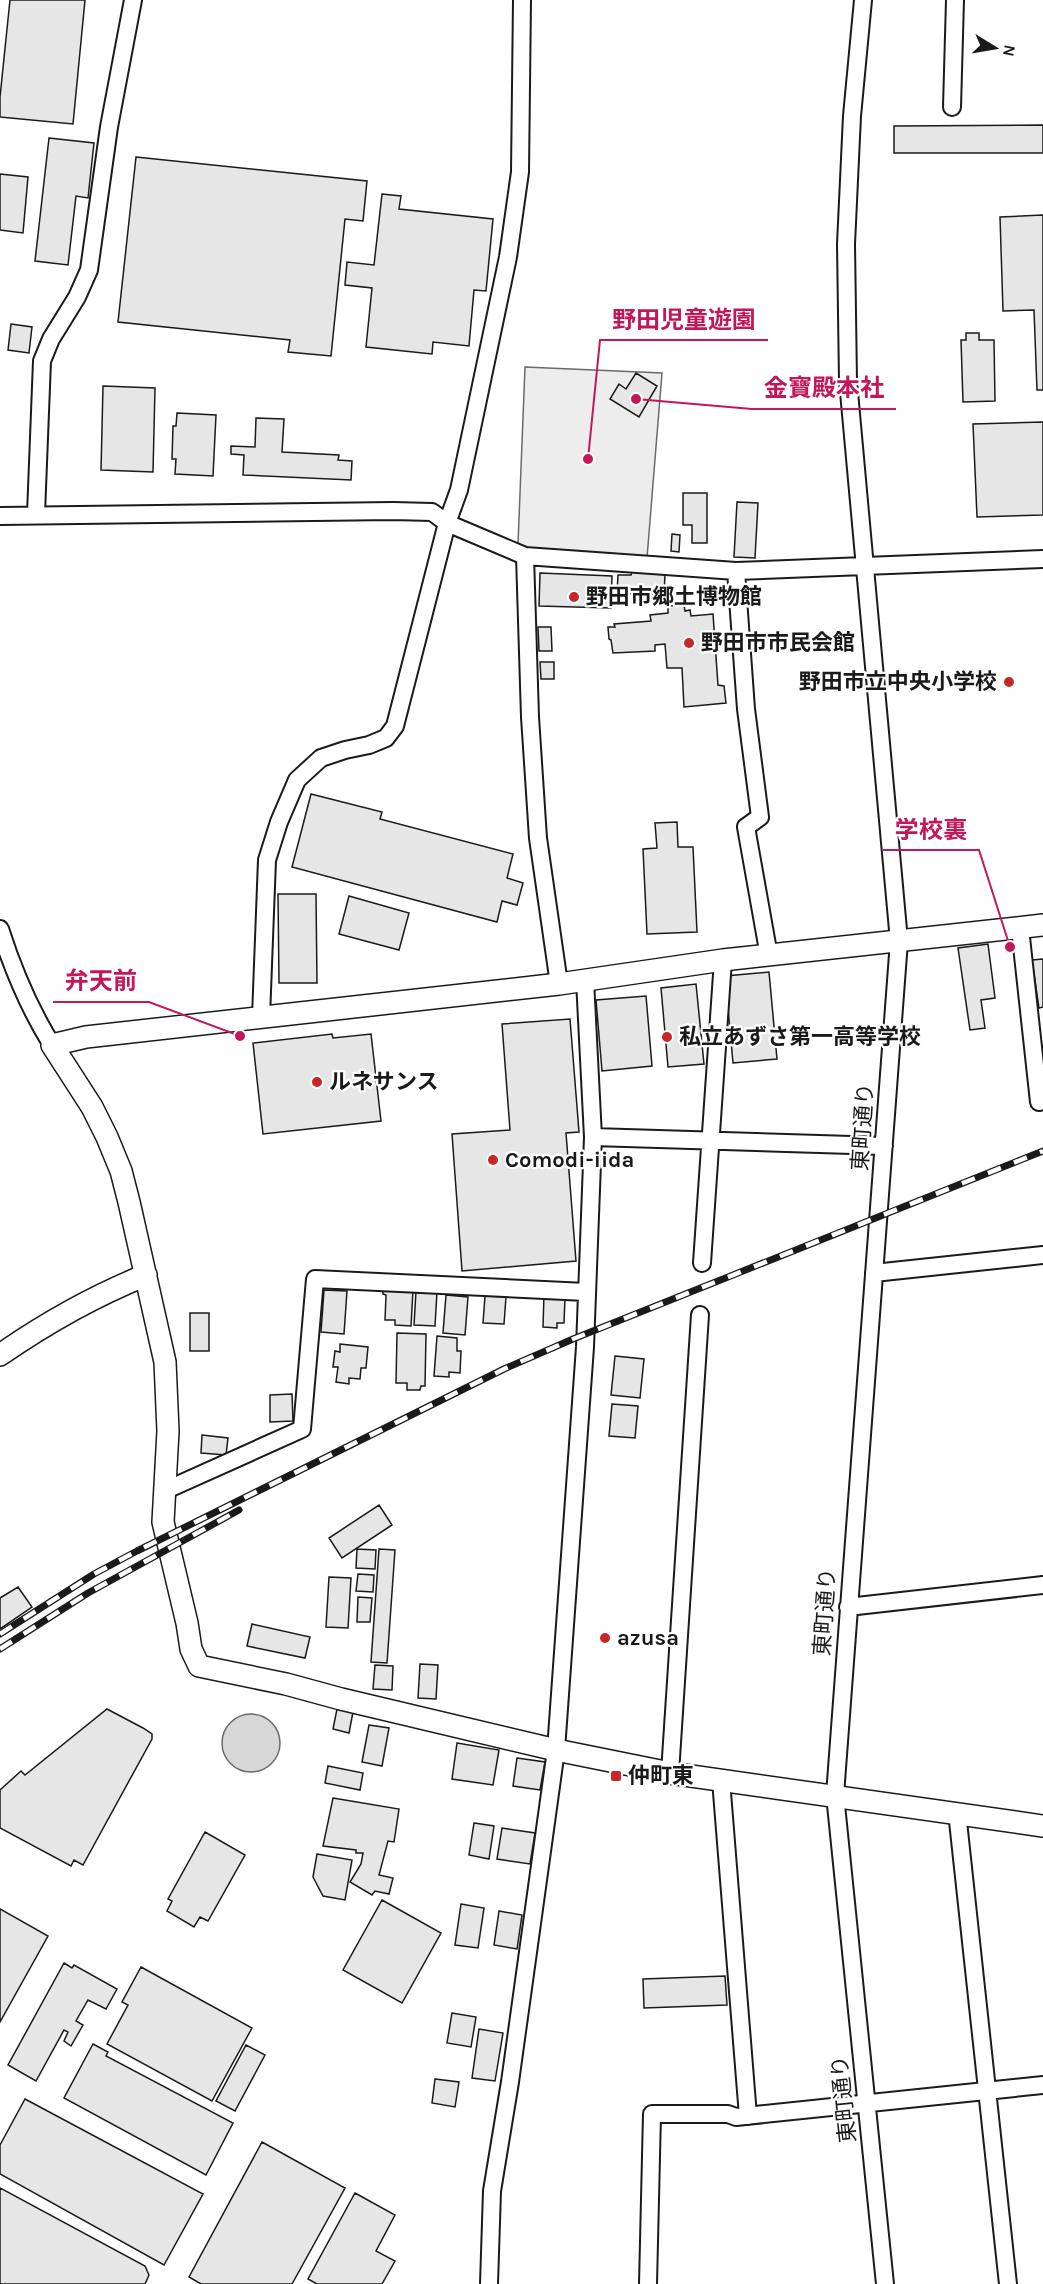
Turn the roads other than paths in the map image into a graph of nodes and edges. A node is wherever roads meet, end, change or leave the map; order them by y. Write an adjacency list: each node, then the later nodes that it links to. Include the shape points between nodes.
1 (133, 0): 6 (street, via 109,127 89,270 42,361)
2 (522, 0): 8 (street, via 520,172 506,269 459,490)
3 (863, 0): 11 (street, 東町通り, via 846,244 848,381)
4 (955, 0): 5 (street)
5 (952, 106)
6 (36, 514): 7 (street); 8 (street, via 393,511 432,512)
7 (0, 516)
8 (447, 523): 9 (street); 21 (street, via 394,726 386,738 369,746 321,758 297,780 279,822 267,860)
9 (525, 556): 12 (street); 20 (street, via 538,838)
10 (1043, 559): 11 (street)
11 (865, 565): 12 (street); 16 (street, 東町通り)
12 (736, 571): 17 (street, via 746,709 760,817 746,827)
13 (1043, 925): 14 (street)
14 (1020, 928): 16 (street); 23 (street)
15 (0, 929): 22 (street, via 14,971)
16 (899, 941): 17 (street); 26 (street, 東町通り)
17 (769, 956): 18 (street)
18 (723, 960): 19 (street); 25 (street)
19 (585, 980): 20 (street); 24 (street)
20 (559, 984): 21 (street)
21 (261, 1017): 22 (street, via 86,1037)
22 (52, 1045): 30 (street, via 92,1107 121,1171)
23 (1039, 1102)
24 (593, 1137): 25 (street); 31 (street)
25 (711, 1141): 26 (street); 28 (street)
26 (884, 1146): 29 (street, 東町通り)
27 (1043, 1255): 29 (street)
28 (702, 1263)
29 (874, 1273): 36 (street, 東町通り)
30 (146, 1275): 33 (street, via 62,1315); 34 (street, via 165,1362 168,1431)
31 (586, 1292): 34 (street, via 315,1279 302,1429); 37 (street)
32 (700, 1315): 38 (street)
33 (0, 1355)
34 (164, 1491): 37 (street, via 163,1522 191,1649 199,1666)
35 (1043, 1585): 36 (street)
36 (848, 1607): 40 (street, 東町通り)
37 (556, 1750): 38 (street); 47 (street, via 492,2191)
38 (670, 1773): 39 (street)
39 (722, 1780): 40 (street); 46 (street)
40 (835, 1795): 41 (street); 45 (street, 東町通り)
41 (957, 1812): 42 (street); 44 (street)
42 (1043, 1826)
43 (1043, 2085): 44 (street)
44 (987, 2091): 45 (street); 50 (street)
45 (867, 2105): 46 (street); 49 (street, 東町通り)
46 (748, 2116): 48 (street, via 652,2114)
47 (489, 2284)
48 (648, 2284)
49 (885, 2284)
50 (1008, 2284)

